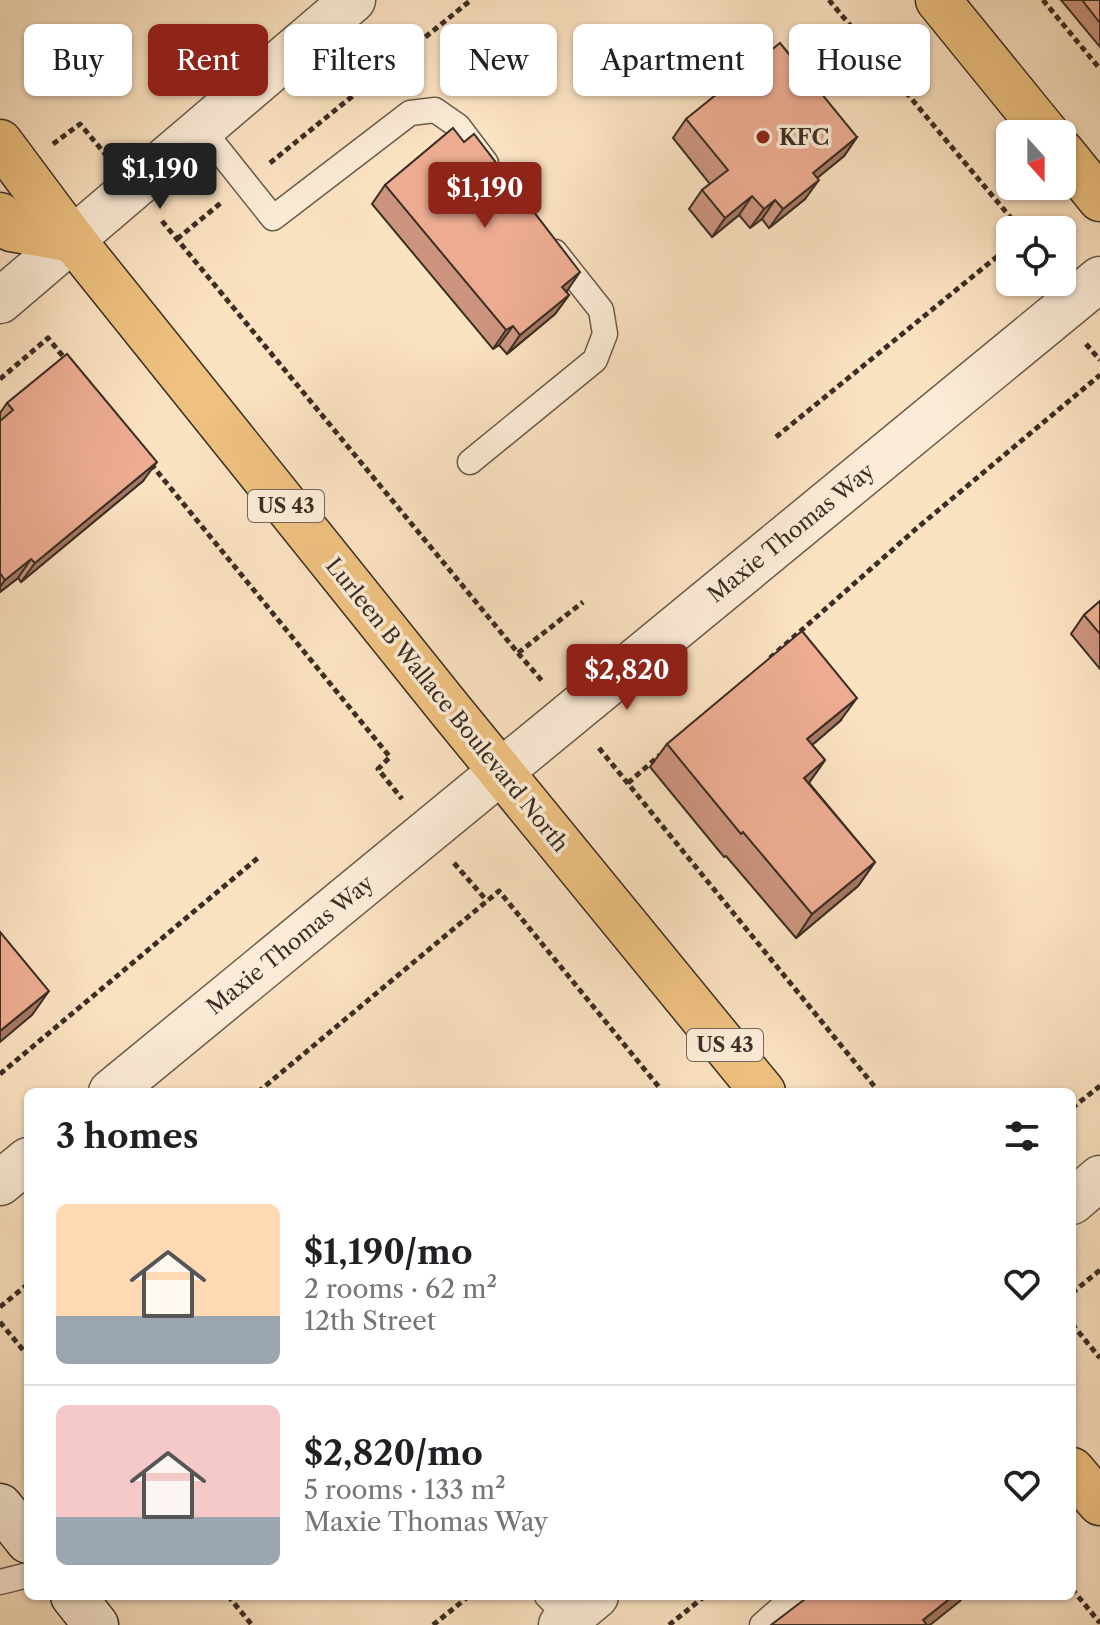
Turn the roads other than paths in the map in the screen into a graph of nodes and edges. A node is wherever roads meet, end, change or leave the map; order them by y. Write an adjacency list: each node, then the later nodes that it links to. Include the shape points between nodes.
1 (353, 0): 4 (street)
2 (938, 0): 3 (main road)
3 (1036, 120)
4 (202, 129): 7 (lane, via 273,218 410,113 435,110 458,126); 11 (street)
5 (0, 142): 11 (main road, Lurleen B Wallace Boulevard North)
6 (1076, 169): 8 (main road)
7 (496, 175)
8 (1100, 199)
9 (0, 215): 11 (main road, via 11,229)
10 (544, 237): 14 (lane, via 601,310 605,334 595,360)
11 (73, 240): 13 (street); 15 (main road, Lurleen B Wallace Boulevard North / US 43)
12 (1100, 279): 15 (street, Maxie Thomas Way)
13 (0, 301)
14 (470, 462)
15 (500, 772): 16 (street, Maxie Thomas Way); 17 (main road, Lurleen B Wallace Boulevard North / US 43)
16 (116, 1088)
17 (760, 1088)
18 (24, 1163): 20 (street)
19 (1100, 1178): 21 (street)
20 (0, 1183)
21 (1076, 1199)
22 (0, 1506): 23 (street)
23 (24, 1536)
24 (24, 1576): 25 (lane)
25 (0, 1582)
26 (76, 1600): 28 (street)
27 (790, 1600): 29 (lane)
28 (96, 1625)
29 (762, 1625)

